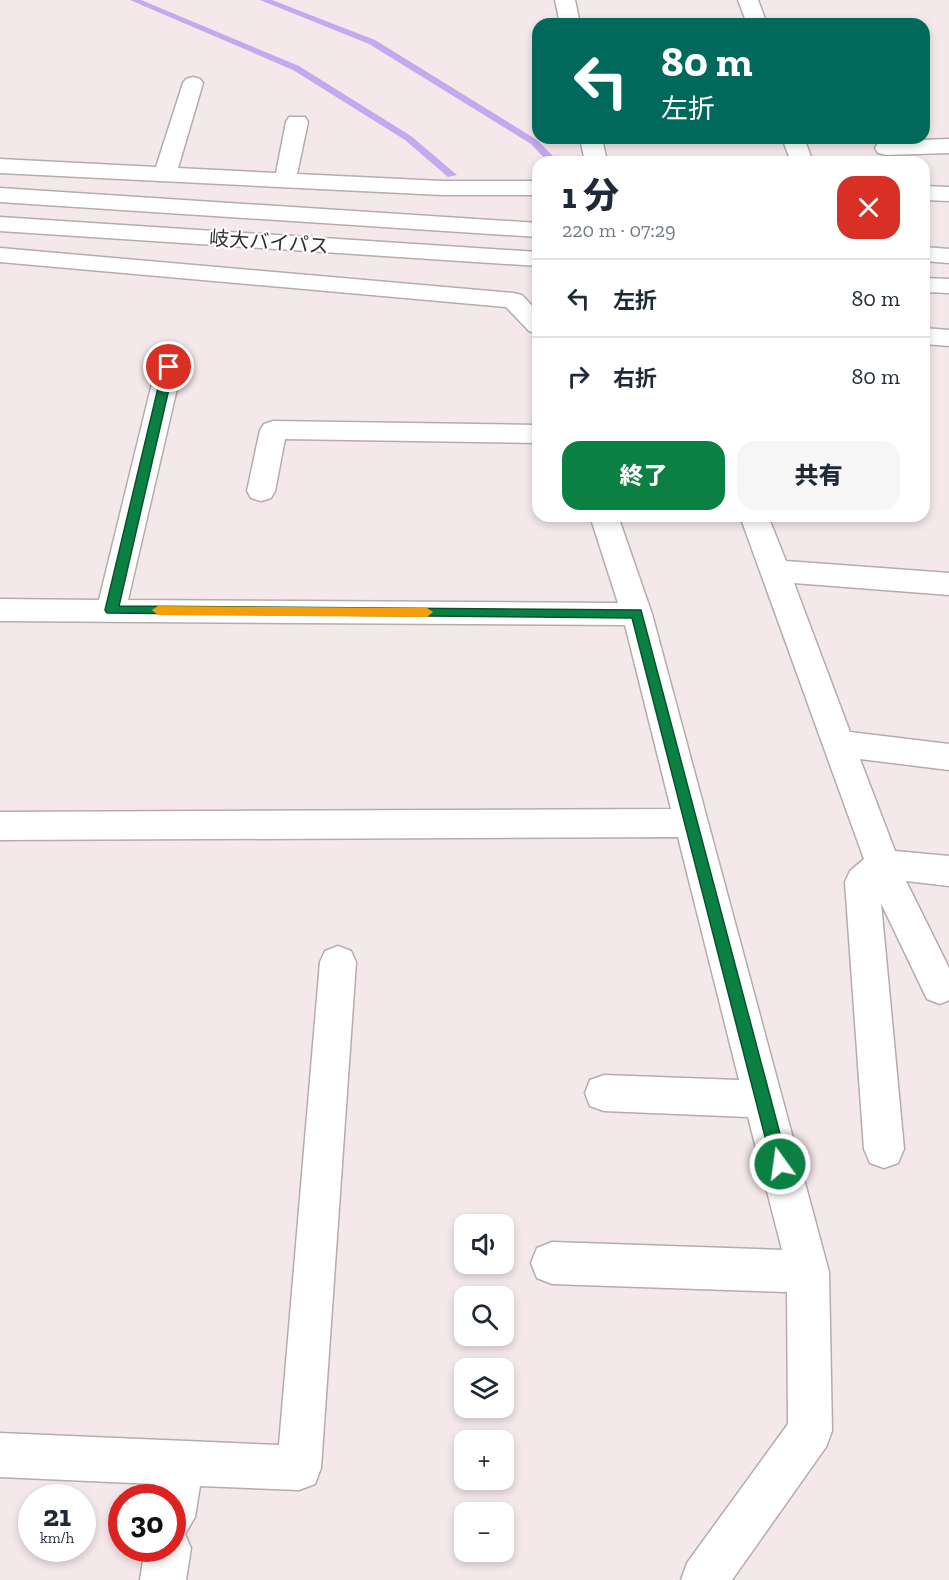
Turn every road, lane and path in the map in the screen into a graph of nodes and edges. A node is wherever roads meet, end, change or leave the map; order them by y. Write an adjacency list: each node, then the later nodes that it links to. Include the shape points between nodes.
1 (565, 0): 3 (main road)
2 (748, 0): 4 (main road)
3 (569, 18)
4 (755, 18)
5 (193, 82): 10 (main road)
6 (297, 122): 11 (main road)
7 (949, 146): 8 (main road)
8 (886, 148)
9 (0, 166): 10 (main road)
10 (165, 175): 11 (main road)
11 (285, 181): 12 (main road)
12 (532, 188)
13 (930, 193): 14 (main road)
14 (949, 194)
15 (0, 195): 17 (main road, 岐大バイパス)
16 (0, 224): 21 (main road, 岐大バイパス)
17 (532, 230)
18 (930, 254): 20 (main road)
19 (0, 255): 24 (main road, via 513,300)
20 (949, 256)
21 (532, 259)
22 (930, 285): 23 (main road)
23 (949, 286)
24 (532, 320)
25 (930, 336): 26 (main road)
26 (949, 338)
27 (169, 367): 35 (main road)
28 (532, 434): 29 (main road, via 273,430)
29 (261, 491)
30 (606, 522): 36 (main road)
31 (756, 522): 32 (main road)
32 (775, 571): 33 (main road); 37 (main road)
33 (949, 584)
34 (0, 610): 35 (main road)
35 (111, 610): 36 (main road)
36 (637, 614): 39 (main road)
37 (839, 744): 38 (main road); 41 (main road)
38 (949, 757)
39 (692, 824): 40 (main road); 46 (main road)
40 (0, 826)
41 (882, 864): 42 (main road); 44 (main road); 47 (main road, via 862,882)
42 (949, 871)
43 (338, 962): 51 (main road, via 299,1468)
44 (940, 987)
45 (604, 1093): 46 (main road)
46 (764, 1099): 49 (main road)
47 (884, 1149)
48 (552, 1263): 49 (main road)
49 (808, 1272): 55 (main road, via 810,1431)
50 (0, 1455): 51 (main road)
51 (181, 1463): 52 (main road)
52 (178, 1484)
53 (166, 1562): 54 (main road)
54 (163, 1580)
55 (704, 1580)

